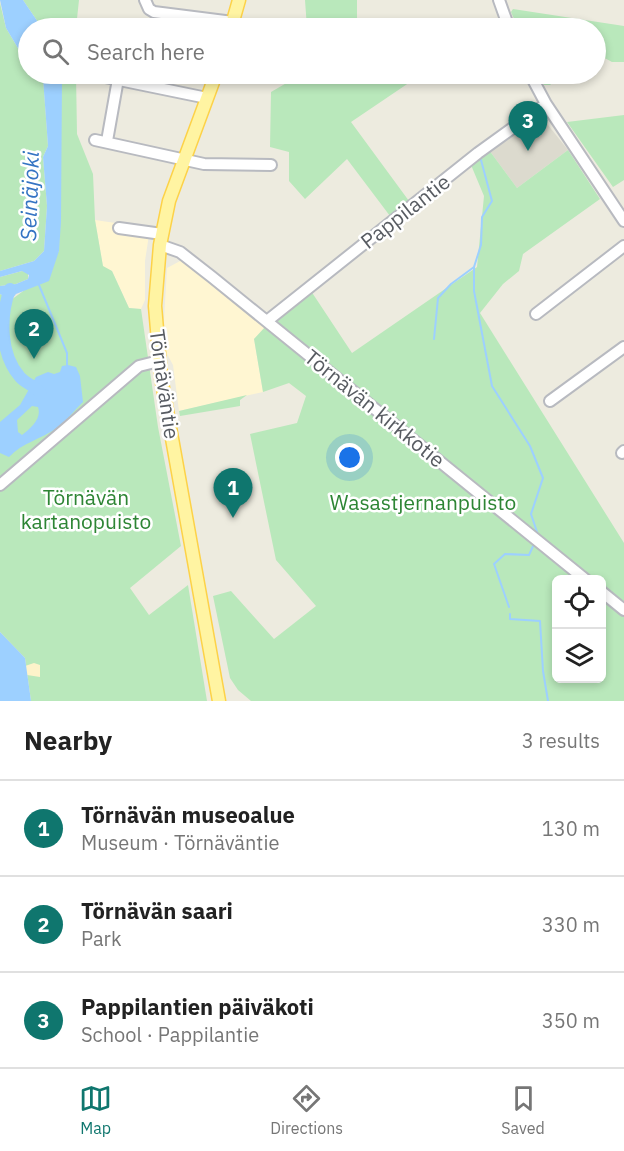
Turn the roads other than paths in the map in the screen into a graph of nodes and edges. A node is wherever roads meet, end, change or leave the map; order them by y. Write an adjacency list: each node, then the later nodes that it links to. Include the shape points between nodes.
1 (145, 0): 4 (street, via 154,12)
2 (239, 0): 5 (main road)
3 (499, 0): 6 (street)
4 (190, 18)
5 (234, 18)
6 (505, 18)
7 (117, 84): 14 (street)
8 (141, 84): 11 (street)
9 (212, 84): 11 (main road, Törnäväntie)
10 (535, 84): 12 (street)
11 (207, 98): 15 (main road, Törnäväntie)
12 (546, 104): 17 (street); 22 (street, Pappilantie, via 478,153)
13 (95, 140): 14 (street)
14 (107, 141): 15 (street)
15 (183, 159): 16 (street, via 204,164); 19 (main road, Törnäväntie)
16 (271, 165)
17 (624, 221)
18 (119, 228): 19 (street, Törnävän kirkkotie)
19 (161, 240): 22 (street, Törnävän kirkkotie); 24 (main road, Törnäväntie, via 155,306)
20 (624, 246): 21 (street)
21 (537, 314)
22 (267, 321): 27 (street, Törnävän kirkkotie)
23 (624, 347): 25 (street)
24 (159, 361): 26 (street, via 139,366); 30 (main road, Törnäväntie)
25 (550, 401)
26 (0, 485)
27 (581, 575)
28 (606, 595): 29 (street)
29 (623, 607)
30 (219, 701)

